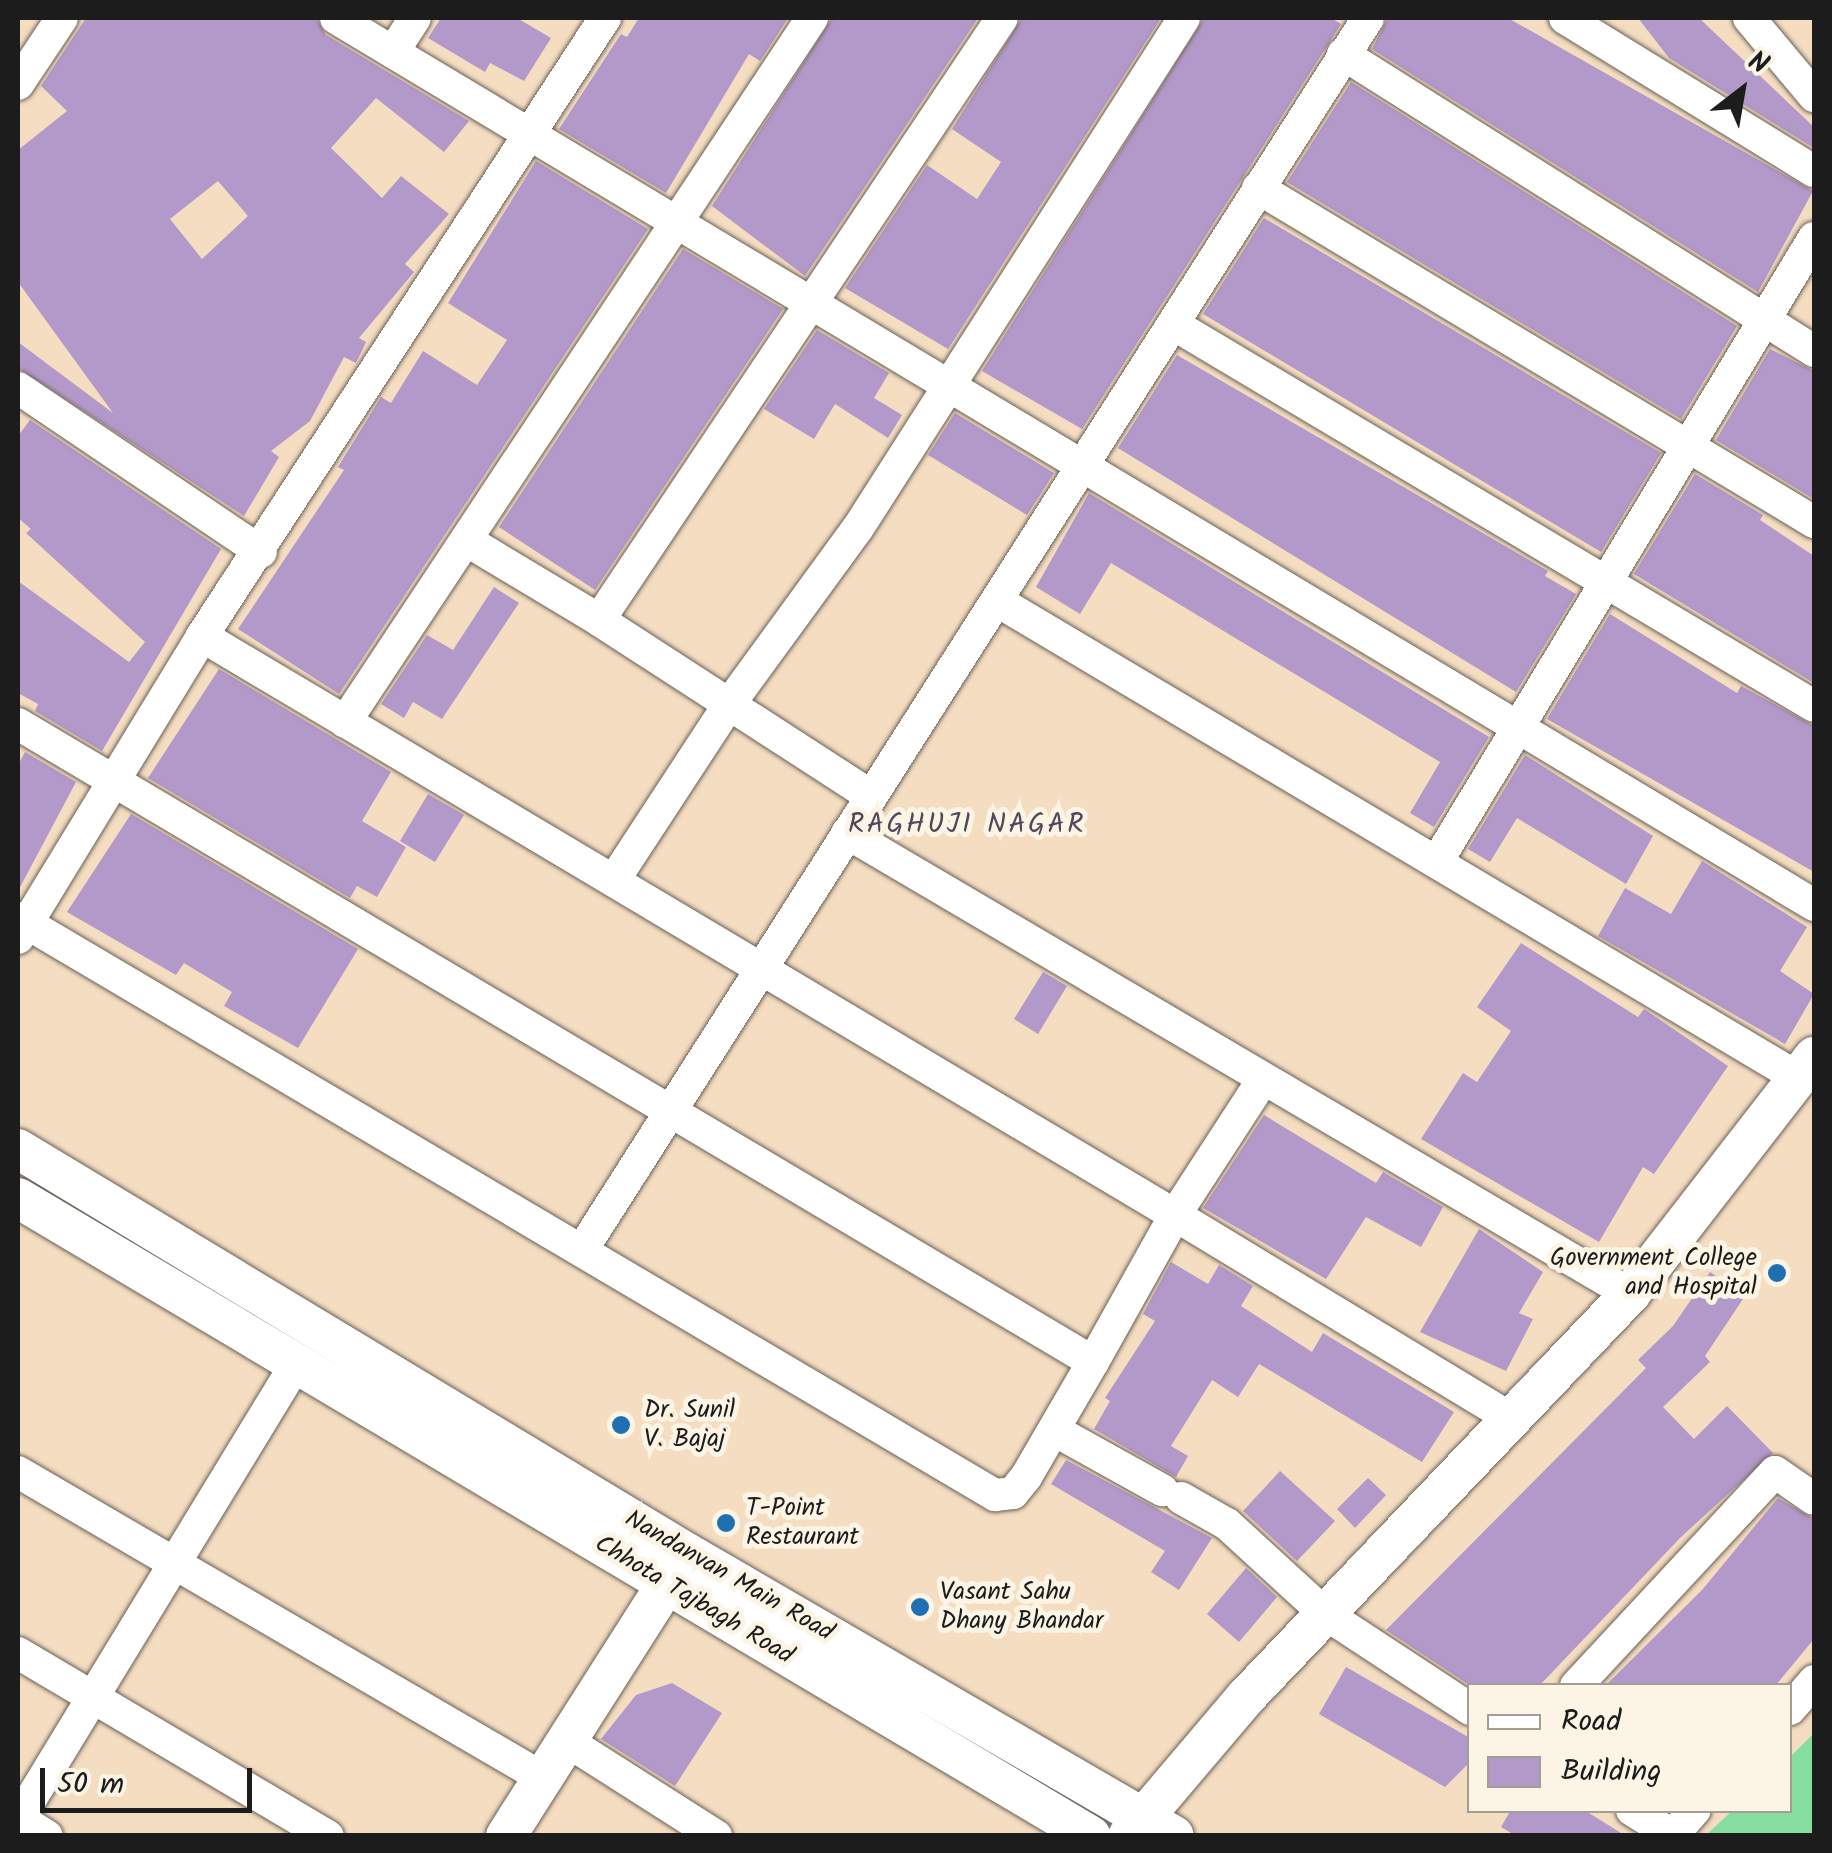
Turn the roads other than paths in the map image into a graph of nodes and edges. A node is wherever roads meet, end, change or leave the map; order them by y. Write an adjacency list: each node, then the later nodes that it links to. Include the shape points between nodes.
1 (62, 18): 13 (street)
2 (336, 18): 11 (street)
3 (414, 18): 11 (street)
4 (605, 18): 15 (street)
5 (812, 18): 18 (street)
6 (1002, 18): 20 (street)
7 (1184, 18): 24 (street)
8 (1368, 18): 12 (street)
9 (1565, 18): 16 (street)
10 (1749, 18): 14 (street)
11 (392, 52): 15 (street)
12 (1343, 54): 17 (street); 21 (street)
13 (18, 84)
14 (1814, 96)
15 (530, 134): 18 (street); 30 (street)
16 (1814, 172)
17 (1258, 188): 22 (street); 26 (street)
18 (678, 225): 20 (street); 29 (street)
19 (1814, 238): 21 (street)
20 (812, 299): 24 (street); 33 (street)
21 (1762, 318): 23 (street); 26 (street)
22 (1174, 324): 27 (street); 31 (street)
23 (1814, 351)
24 (950, 382): 27 (street); 35 (street, via 858,528)
25 (24, 405): 30 (street)
26 (1686, 447): 28 (street); 31 (street)
27 (1084, 463): 32 (street); 39 (street)
28 (1814, 522)
29 (466, 540): 33 (street); 37 (street)
30 (260, 552): 34 (street)
31 (1606, 580): 36 (street); 39 (street)
32 (999, 602): 41 (street); 43 (street)
33 (598, 620): 35 (street)
34 (202, 636): 37 (street); 40 (street)
35 (728, 706): 41 (street); 44 (street)
36 (1814, 706)
37 (345, 722): 44 (street)
38 (18, 724): 40 (street)
39 (1518, 727): 43 (street); 45 (street)
40 (114, 782): 46 (street); 50 (street)
41 (872, 796): 42 (street)
42 (847, 833): 47 (street); 49 (street)
43 (1438, 860): 48 (street)
44 (614, 880): 47 (street)
45 (1814, 905)
46 (20, 927): 54 (street)
47 (758, 971): 50 (street); 53 (street)
48 (1807, 1068): 55 (main road)
49 (1262, 1081): 53 (street); 55 (street)
50 (669, 1110): 54 (street); 57 (street)
51 (18, 1149): 56 (main road)
52 (18, 1198): 56 (main road)
53 (1175, 1215): 57 (street); 58 (street)
54 (582, 1250): 59 (street, via 995,1496 1013,1493)
55 (1630, 1294): 58 (main road)
56 (306, 1347): 62 (street); 63 (main road, Nandanvan Main Road)
57 (1093, 1362): 59 (street)
58 (1513, 1420): 64 (main road)
59 (1054, 1430): 64 (street, via 1227,1524)
60 (18, 1472): 62 (street)
61 (1814, 1499): 66 (street, via 1775,1472)
62 (174, 1564): 68 (street); 72 (street)
63 (677, 1568): 71 (main road); 76 (main road, Nandanvan Main Road); 82 (main road, Chhota Tajbagh Road)
64 (1324, 1614): 70 (street); 76 (main road)
65 (18, 1654): 68 (street)
66 (1579, 1683)
67 (1814, 1684): 69 (street)
68 (92, 1699): 75 (street); 79 (street)
69 (1792, 1706)
70 (1467, 1707)
71 (567, 1741): 72 (main road); 81 (street)
72 (543, 1778): 80 (main road)
73 (1637, 1813): 77 (street)
74 (1692, 1813): 77 (street)
75 (18, 1819): 78 (street)
76 (1149, 1830)
77 (1673, 1835)
78 (47, 1836)
79 (328, 1836)
80 (506, 1836)
81 (716, 1836)
82 (1091, 1836)

